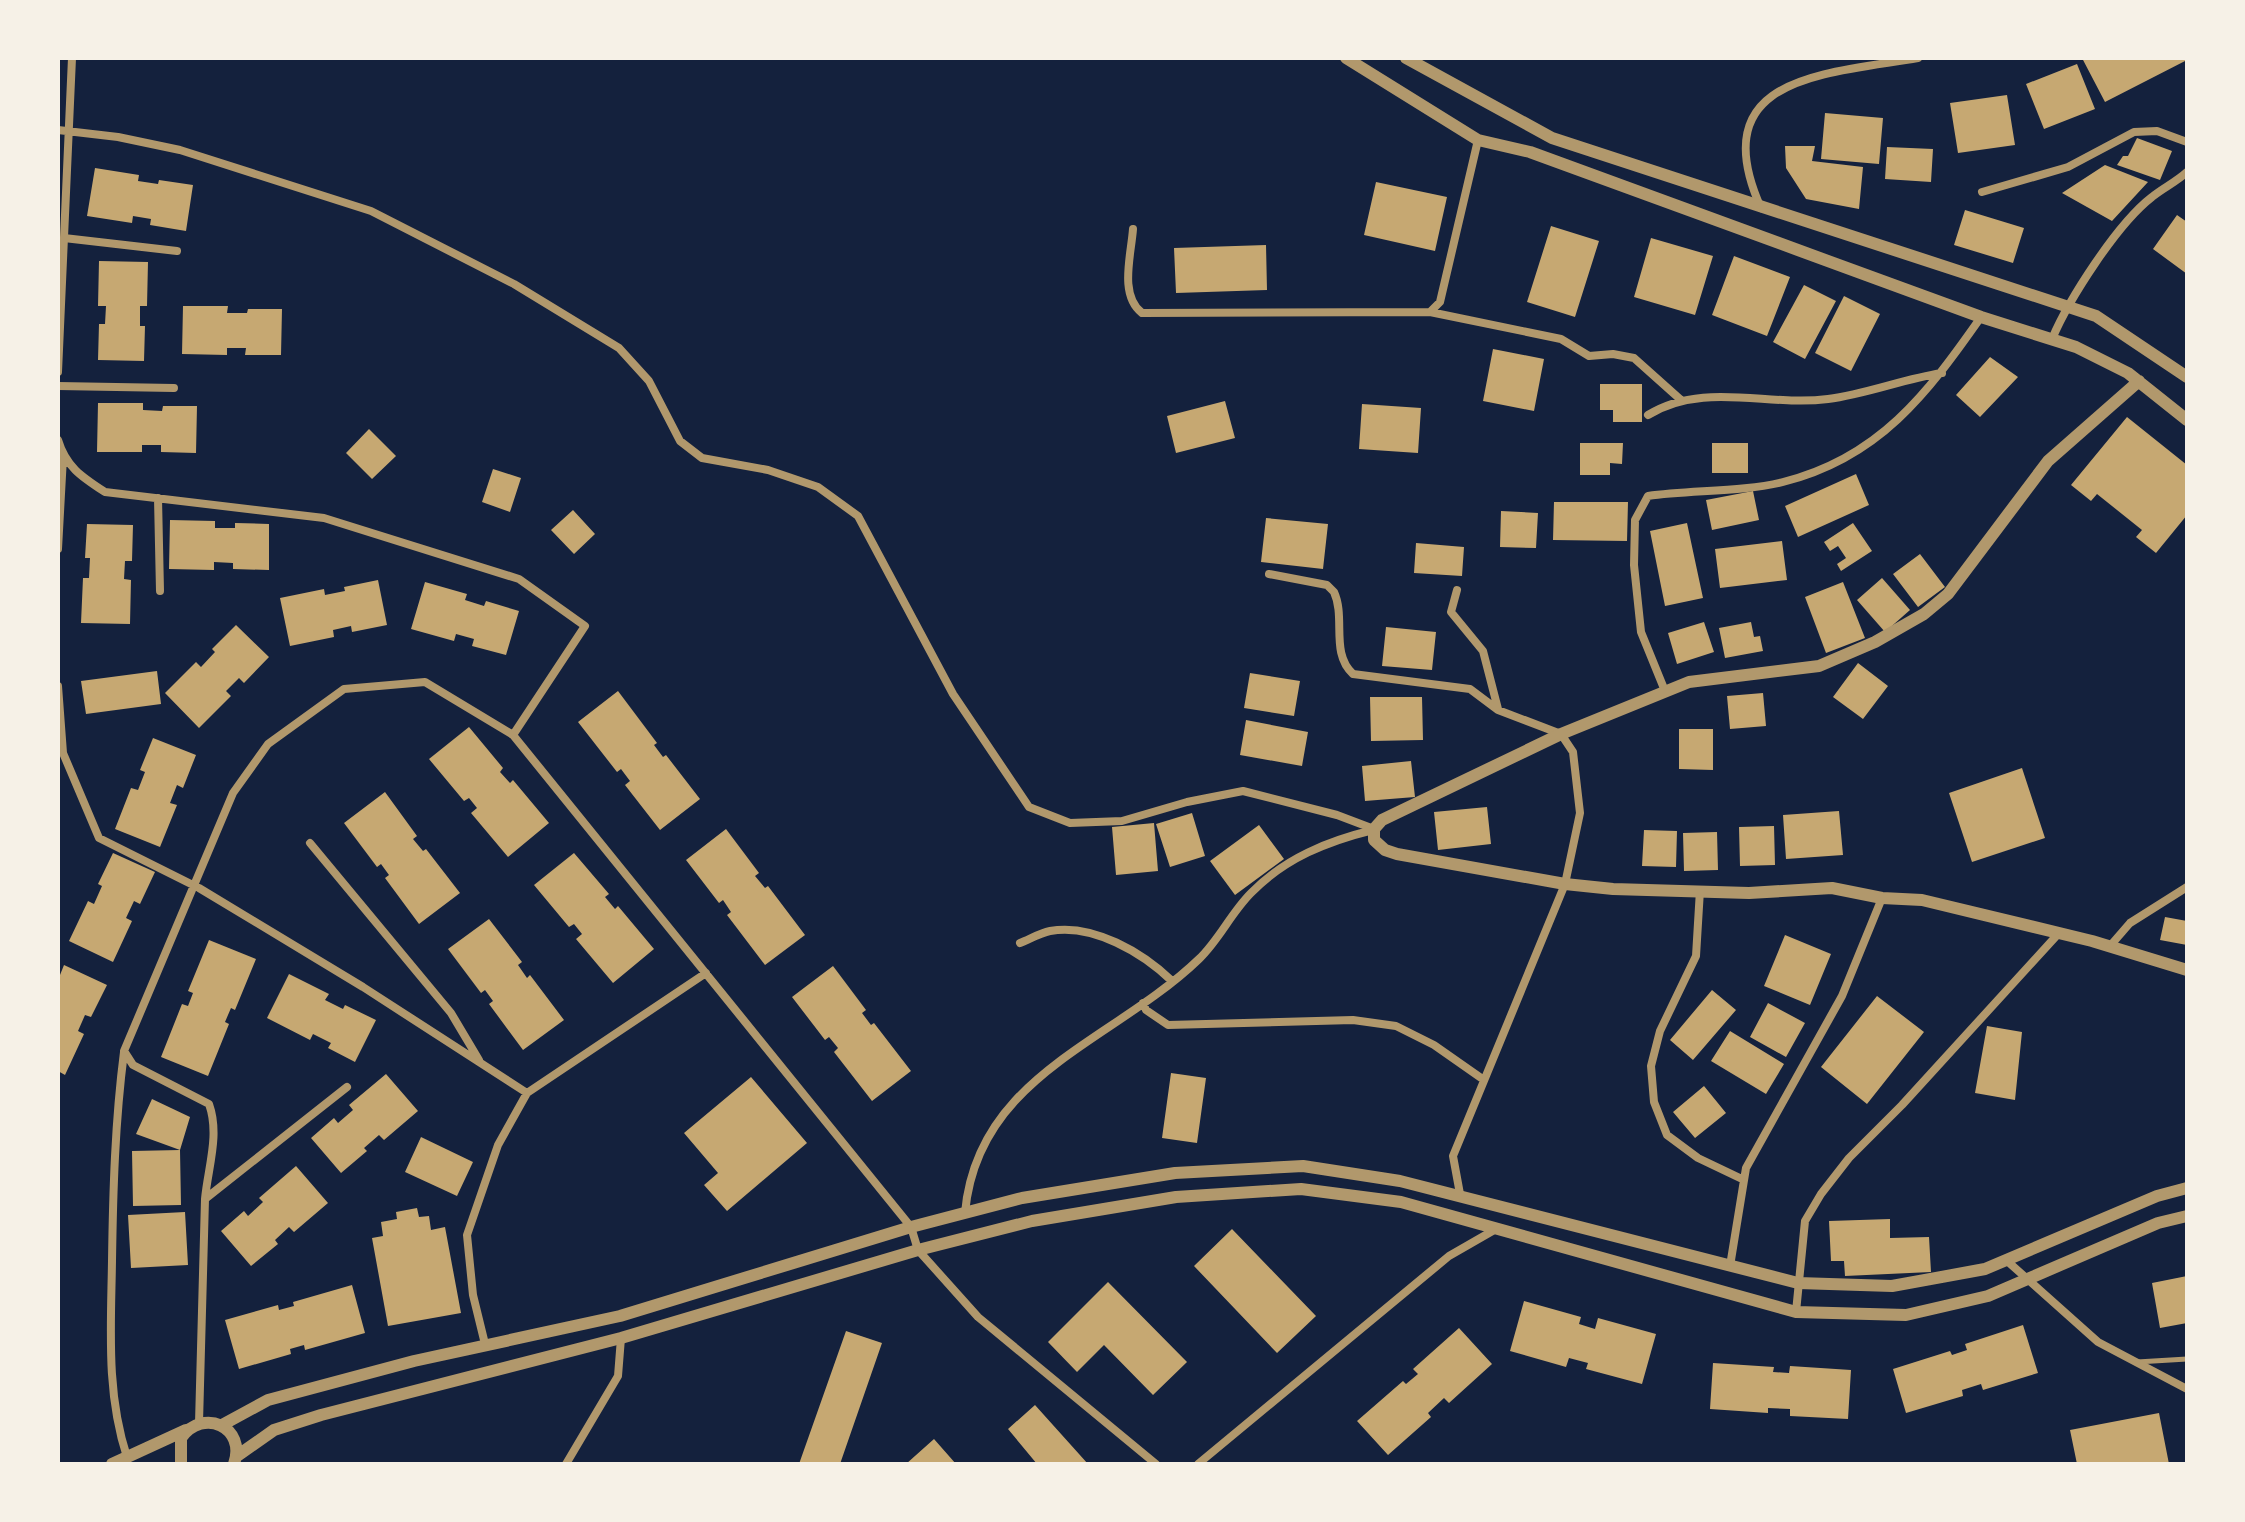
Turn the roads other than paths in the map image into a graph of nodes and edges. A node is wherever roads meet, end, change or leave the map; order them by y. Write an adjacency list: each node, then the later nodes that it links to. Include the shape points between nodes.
1 (72, 58): 6 (street)
2 (1346, 58): 7 (street)
3 (1406, 58): 11 (street, via 1552,138)
4 (1918, 58): 11 (street, via 1809,77 1783,87 1762,104 1744,133 1750,184)
5 (58, 130): 6 (street)
6 (69, 131): 13 (street); 40 (street, via 180,150 371,211 514,284 619,348 649,381 680,441 702,458 768,470 818,487 858,516 953,694 1029,807 1070,823 1122,821 1243,791)
7 (1478, 140): 16 (street, via 1440,302); 17 (street, via 1530,152)
8 (2187, 142): 10 (street, via 2157,131 2134,132 2068,167)
9 (2187, 172): 15 (street, via 2130,220)
10 (1982, 192)
11 (1761, 208): 15 (street)
12 (1133, 229): 16 (street, via 1128,291 1142,313)
13 (64, 238): 14 (street); 19 (street)
14 (177, 251)
15 (2066, 306): 18 (street); 21 (street, via 2096,316)
16 (1430, 312): 25 (street, via 1561,339 1589,356 1634,358)
17 (1981, 317): 18 (street); 20 (street)
18 (2052, 339): 22 (street)
19 (58, 372)
20 (1942, 373): 25 (street, via 1825,400); 36 (street, via 1897,424 1842,462 1781,483 1648,496 1635,520 1634,565 1641,632)
21 (2187, 377)
22 (2139, 381): 27 (street); 36 (street, via 2048,461 1948,594 1924,614 1819,666 1689,682)
23 (58, 386): 24 (street)
24 (174, 388)
25 (1681, 400): 26 (street)
26 (1648, 415)
27 (2187, 420)
28 (58, 440): 29 (street)
29 (63, 457): 30 (street, via 105,492); 31 (street)
30 (158, 498): 34 (street); 39 (street, via 324,518 519,579 585,626)
31 (58, 549)
32 (1269, 574): 37 (street, via 1327,585 1334,592 1341,655 1353,674 1470,689)
33 (1457, 590): 37 (street, via 1451,612 1483,651)
34 (160, 591)
35 (58, 686): 42 (street, via 63,753 99,838)
36 (1665, 691): 38 (street)
37 (1498, 710): 38 (street)
38 (1561, 734): 40 (street, via 1410,805); 43 (street, via 1573,752 1580,813)
39 (513, 735): 42 (street, via 425,682 344,689 268,744 233,793); 51 (street)
40 (1374, 829): 43 (street, via 1374,840 1385,850); 52 (street, via 1329,841 1281,868 1251,893 1199,959)
41 (310, 843): 55 (street, via 451,1013)
42 (192, 884): 54 (street); 55 (street)
43 (1565, 884): 45 (street); 56 (street)
44 (2187, 887): 49 (street, via 2130,923)
45 (1700, 890): 46 (street, via 1832,888); 59 (street, via 1696,956 1660,1031 1651,1066 1654,1102 1667,1135 1698,1158)
46 (1882, 898): 47 (street, via 1922,900); 59 (street, via 1842,996)
47 (2059, 933): 49 (street); 71 (street, via 1821,1194 1805,1221)
48 (1020, 943): 52 (street, via 1049,931 1089,935 1126,946)
49 (2110, 946): 50 (street)
50 (2187, 970)
51 (706, 973): 58 (street); 65 (street)
52 (1172, 981): 53 (street)
53 (1143, 1003): 56 (street, via 1168,1025 1353,1020 1396,1026); 63 (street, via 1079,1044 1007,1108 984,1141 967,1185)
54 (124, 1051): 62 (street, via 133,1065 209,1104 217,1126); 81 (street, via 117,1106 110,1361 116,1422)
55 (482, 1064): 58 (street)
56 (1484, 1080): 61 (street, via 1453,1156)
57 (347, 1087): 62 (street)
58 (527, 1093): 74 (street, via 498,1145 467,1235)
59 (1742, 1179): 69 (street)
60 (2187, 1188): 68 (street)
61 (1460, 1194): 63 (street, via 1303,1166 1175,1173 1022,1198); 69 (street)
62 (205, 1199): 78 (street)
63 (965, 1213): 65 (street)
64 (2187, 1216): 70 (street, via 2158,1223)
65 (911, 1227): 67 (street); 74 (street, via 620,1316)
66 (1496, 1229): 67 (street, via 1401,1202 1301,1189 1176,1197 1032,1221); 72 (street); 87 (street, via 1449,1256)
67 (918, 1250): 73 (street); 86 (street, via 978,1317)
68 (2006, 1260): 70 (street); 71 (street, via 1985,1269 1892,1286)
69 (1730, 1266): 71 (street)
70 (2025, 1280): 72 (street, via 1988,1296 1906,1315); 76 (street, via 2098,1342)
71 (1798, 1283): 72 (street)
72 (1796, 1312)
73 (621, 1338): 82 (street, via 274,1430); 85 (street, via 618,1376)
74 (485, 1344): 79 (street, via 268,1400)
75 (2187, 1359): 76 (lane)
76 (2136, 1362): 77 (street)
77 (2187, 1389)
78 (199, 1423): 79 (street); 80 (street)
79 (222, 1425): 82 (street, via 234,1438)
80 (186, 1430): 81 (street); 84 (street, via 178,1447)
81 (127, 1457): 83 (street)
82 (236, 1461)
83 (112, 1464)
84 (181, 1464)
85 (566, 1464)
86 (1156, 1464)
87 (1198, 1464)

